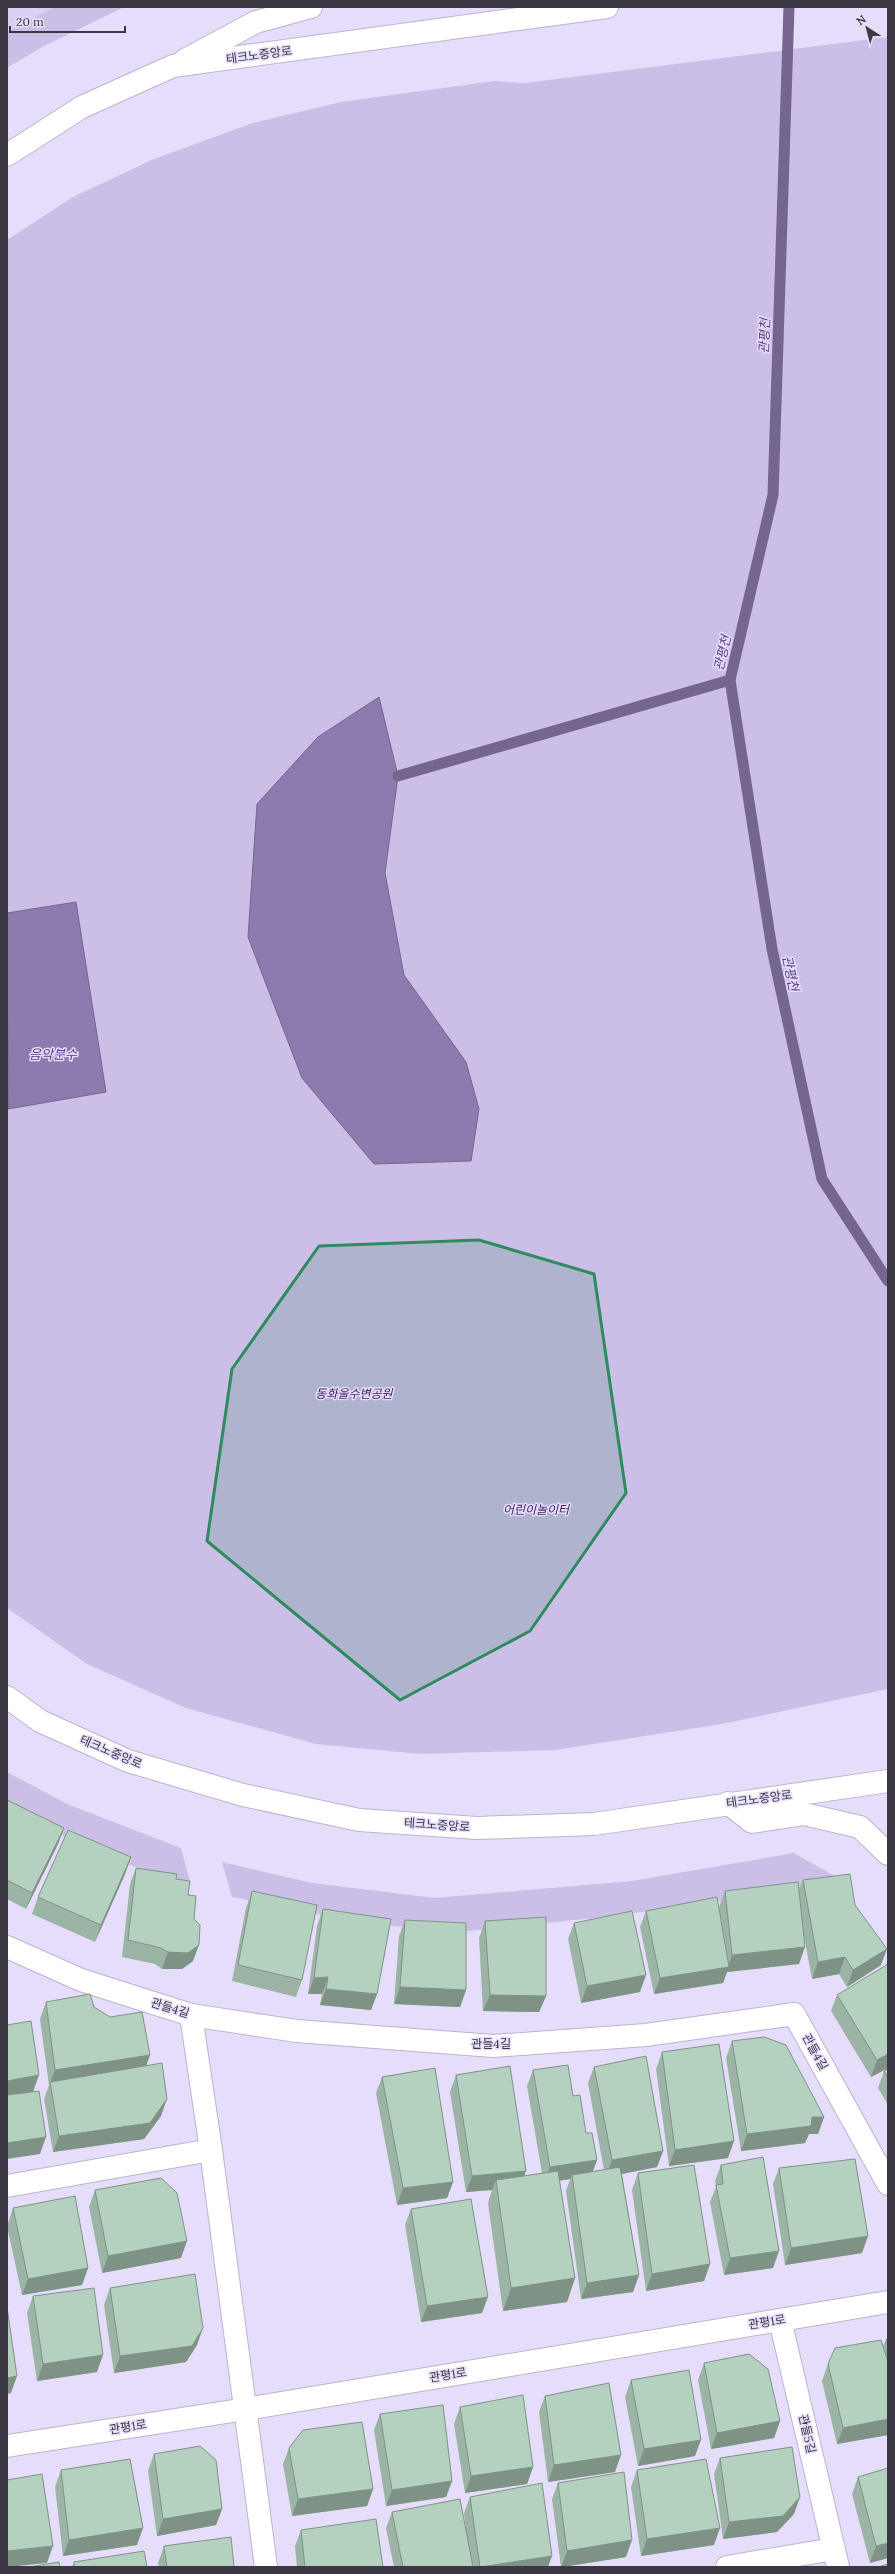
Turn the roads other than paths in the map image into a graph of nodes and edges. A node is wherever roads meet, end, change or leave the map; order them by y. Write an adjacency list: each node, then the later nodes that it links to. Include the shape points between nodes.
1 (311, 7): 3 (street, via 256,22)
2 (607, 7): 3 (street, 테크노중앙로)
3 (174, 66): 4 (street, 테크노중앙로, via 82,107)
4 (7, 155)
5 (7, 1697): 7 (street, 테크노중앙로, via 40,1721 128,1761 243,1794 359,1820 476,1828 594,1824)
6 (888, 1781): 7 (street, 테크노중앙로)
7 (728, 1803): 8 (street, via 752,1822 804,1814 860,1827)
8 (888, 1854)
9 (7, 1947): 10 (street, 관들4길, via 81,1980)
10 (191, 2015): 11 (street); 12 (street, 관들4길, via 297,2031 493,2046 646,2035 794,2014)
11 (211, 2150): 13 (street); 16 (street)
12 (888, 2184)
13 (7, 2186)
14 (888, 2302): 15 (street, 관평1로)
15 (780, 2320): 16 (street, 관평1로); 18 (street, 관들5길)
16 (246, 2409): 17 (street, 관평1로); 19 (street)
17 (7, 2446)
18 (836, 2558): 20 (street, 관들5길)
19 (266, 2567)
20 (727, 2567)

